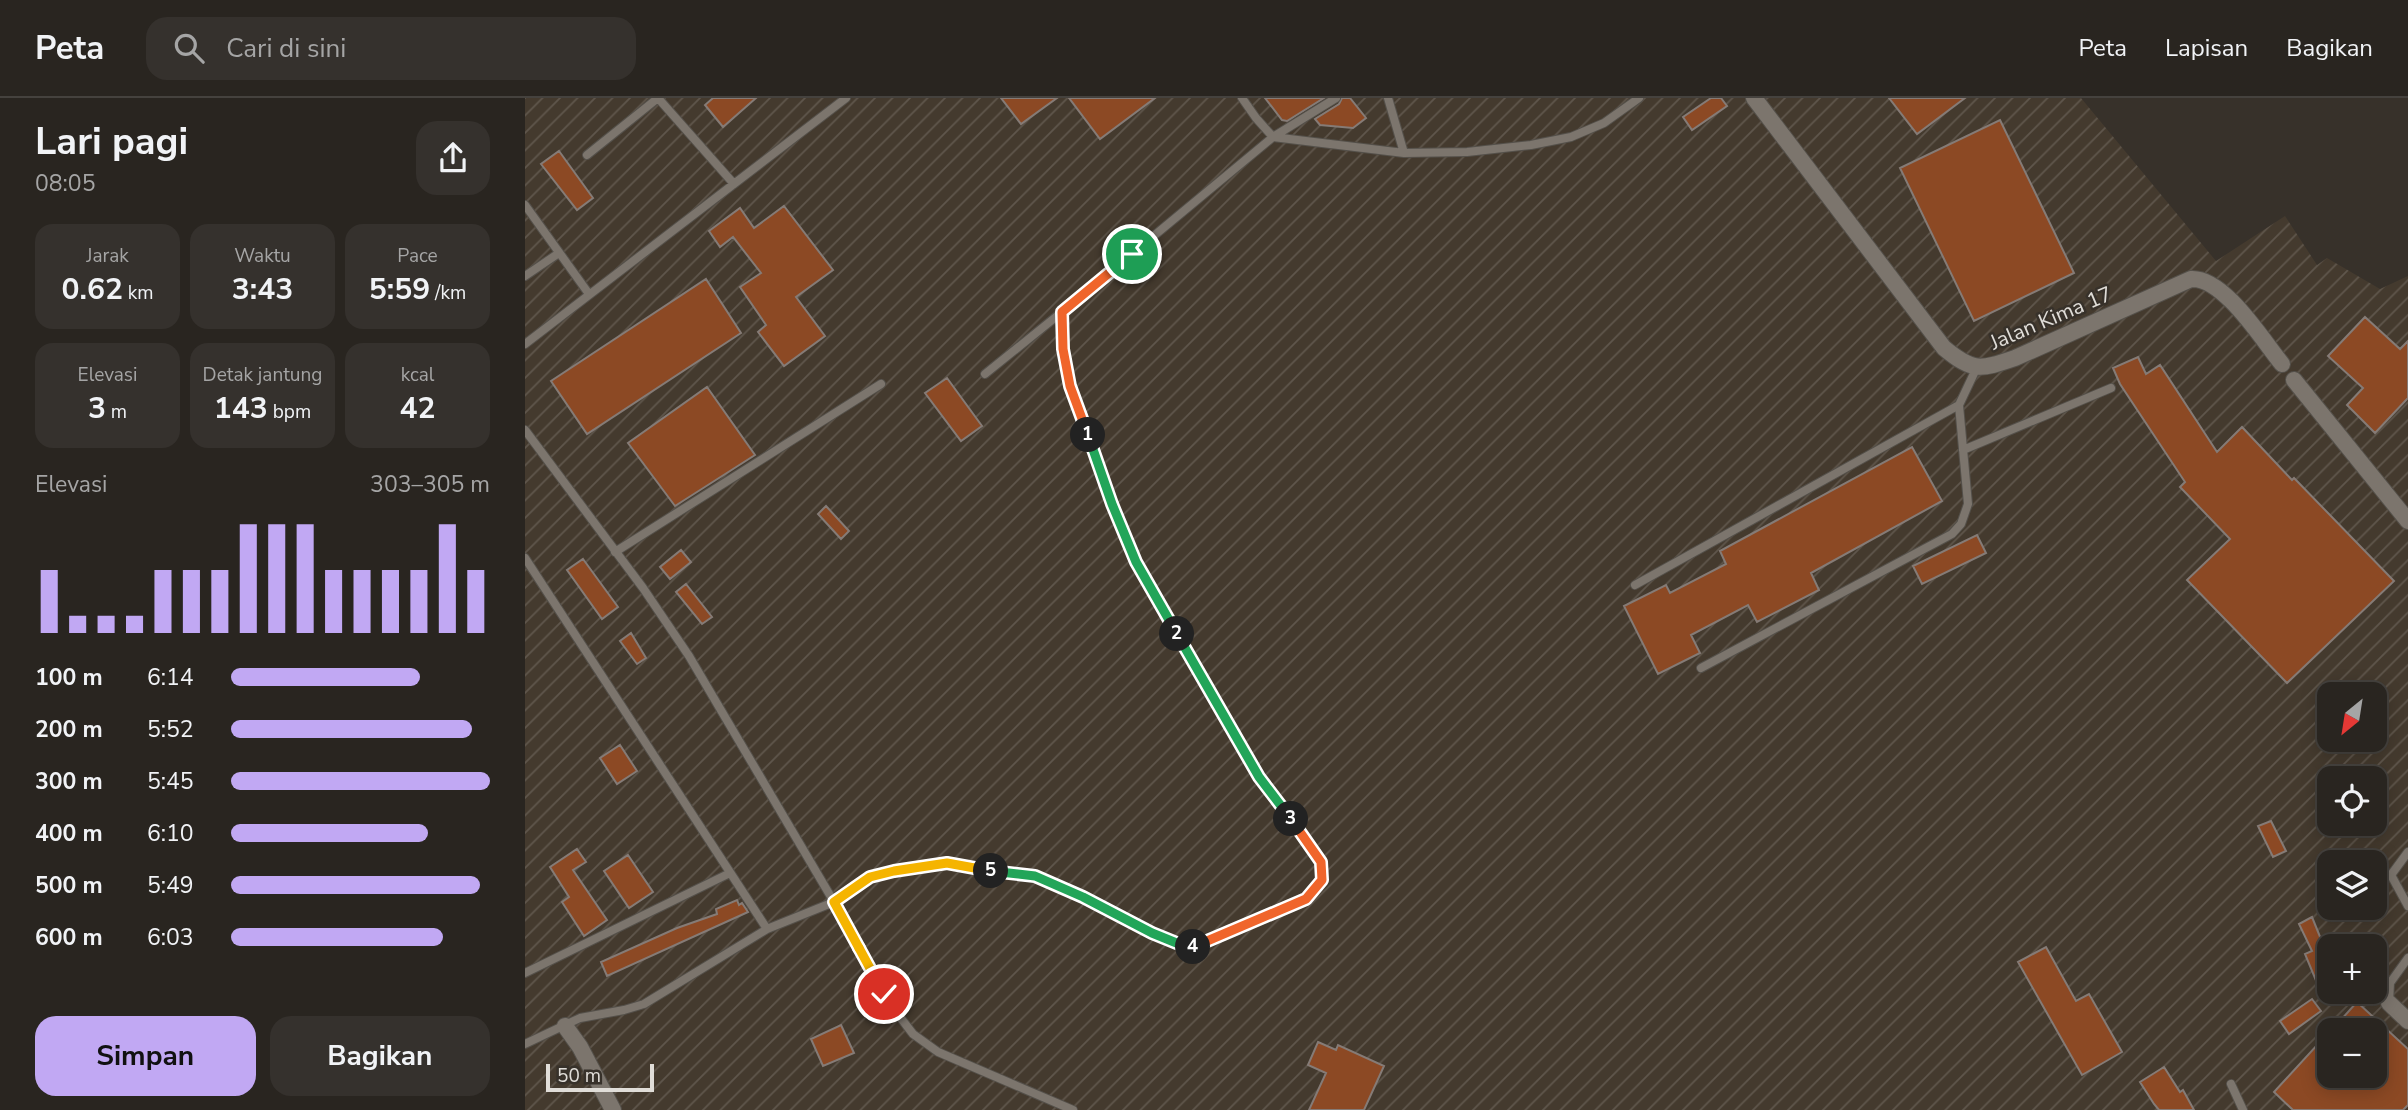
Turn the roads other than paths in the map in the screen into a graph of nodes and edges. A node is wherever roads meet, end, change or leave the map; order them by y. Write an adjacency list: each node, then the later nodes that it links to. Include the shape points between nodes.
1 (658, 98): 10 (lane); 11 (lane)
2 (846, 98): 11 (lane)
3 (1242, 98): 8 (lane)
4 (1336, 98): 8 (lane)
5 (1388, 98): 9 (lane)
6 (1639, 98): 9 (lane, via 1604,123 1571,137 1467,152)
7 (1753, 98): 19 (street, Jalan Kima 17, via 1944,348 1963,364)
8 (1273, 137): 9 (lane); 16 (lane)
9 (1404, 153)
10 (587, 155)
11 (734, 184): 15 (lane)
12 (525, 205): 13 (lane)
13 (559, 253): 14 (lane); 15 (lane)
14 (525, 276)
15 (589, 294): 17 (lane)
16 (1062, 312): 20 (lane); 34 (lane, via 1070,386 1136,562 1259,777 1321,862 1322,880 1306,899 1194,947 1152,933 1035,876 947,863 870,877)
17 (525, 344)
18 (2282, 365): 19 (street, Jalan Kima 17, via 2224,293 2200,279 2191,279 2015,358)
19 (1977, 367): 24 (lane)
20 (985, 374)
21 (2294, 380): 27 (street)
22 (881, 384): 28 (lane)
23 (2111, 388): 26 (lane)
24 (1959, 405): 26 (lane); 30 (lane)
25 (525, 430): 28 (lane)
26 (1963, 450): 31 (lane, via 1968,504 1966,516 1952,534)
27 (2408, 521)
28 (615, 552): 34 (lane, via 689,656)
29 (525, 558): 33 (lane)
30 (1635, 585)
31 (1701, 668)
32 (2408, 852): 35 (lane, via 2391,875)
33 (730, 873): 36 (lane); 38 (lane)
34 (834, 902): 36 (lane); 45 (lane, via 884,994 913,1034 938,1052)
35 (2408, 906)
36 (767, 929): 41 (lane, via 644,1004 580,1018)
37 (2408, 958): 39 (lane, via 2390,983)
38 (525, 973)
39 (2389, 1003): 40 (street)
40 (2408, 1021)
41 (565, 1026): 42 (lane); 44 (street)
42 (525, 1044)
43 (2231, 1084): 46 (lane)
44 (613, 1110)
45 (1073, 1110)
46 (2243, 1110)

